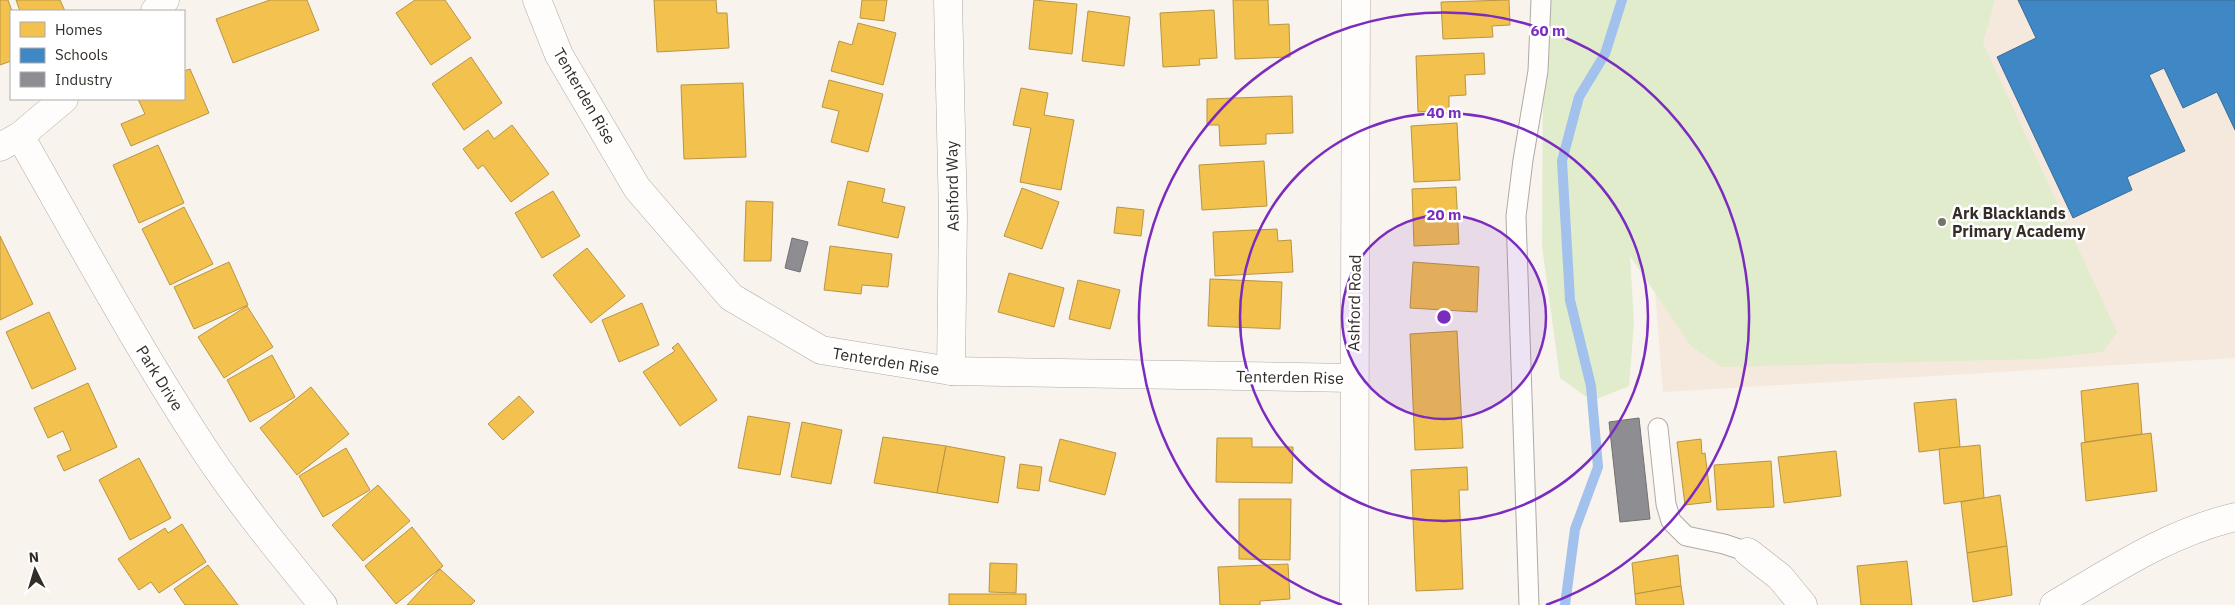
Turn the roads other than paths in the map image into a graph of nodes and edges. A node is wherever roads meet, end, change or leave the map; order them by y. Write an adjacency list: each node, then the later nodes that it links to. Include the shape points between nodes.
1 (165, 0): 6 (street)
2 (537, 0): 9 (street, Tenterden Rise, via 559,55 637,188 732,297 821,350)
3 (948, 0): 9 (street, Ashford Way, via 953,216)
4 (1356, 0): 10 (street, Ashford Road)
5 (1541, 0): 16 (lane, via 1538,71 1516,216)
6 (156, 10)
7 (63, 100): 8 (street)
8 (10, 141): 14 (street, Park Drive, via 209,456)
9 (951, 371): 10 (street, Tenterden Rise)
10 (1353, 378): 15 (street, Ashford Road)
11 (1658, 428): 13 (lane, via 1666,504 1672,521 1686,536)
12 (2235, 517): 18 (street, via 2206,524 2162,542)
13 (1748, 552): 17 (street, via 1780,577)
14 (322, 605)
15 (1354, 605)
16 (1529, 605)
17 (1804, 605)
18 (2054, 605)

